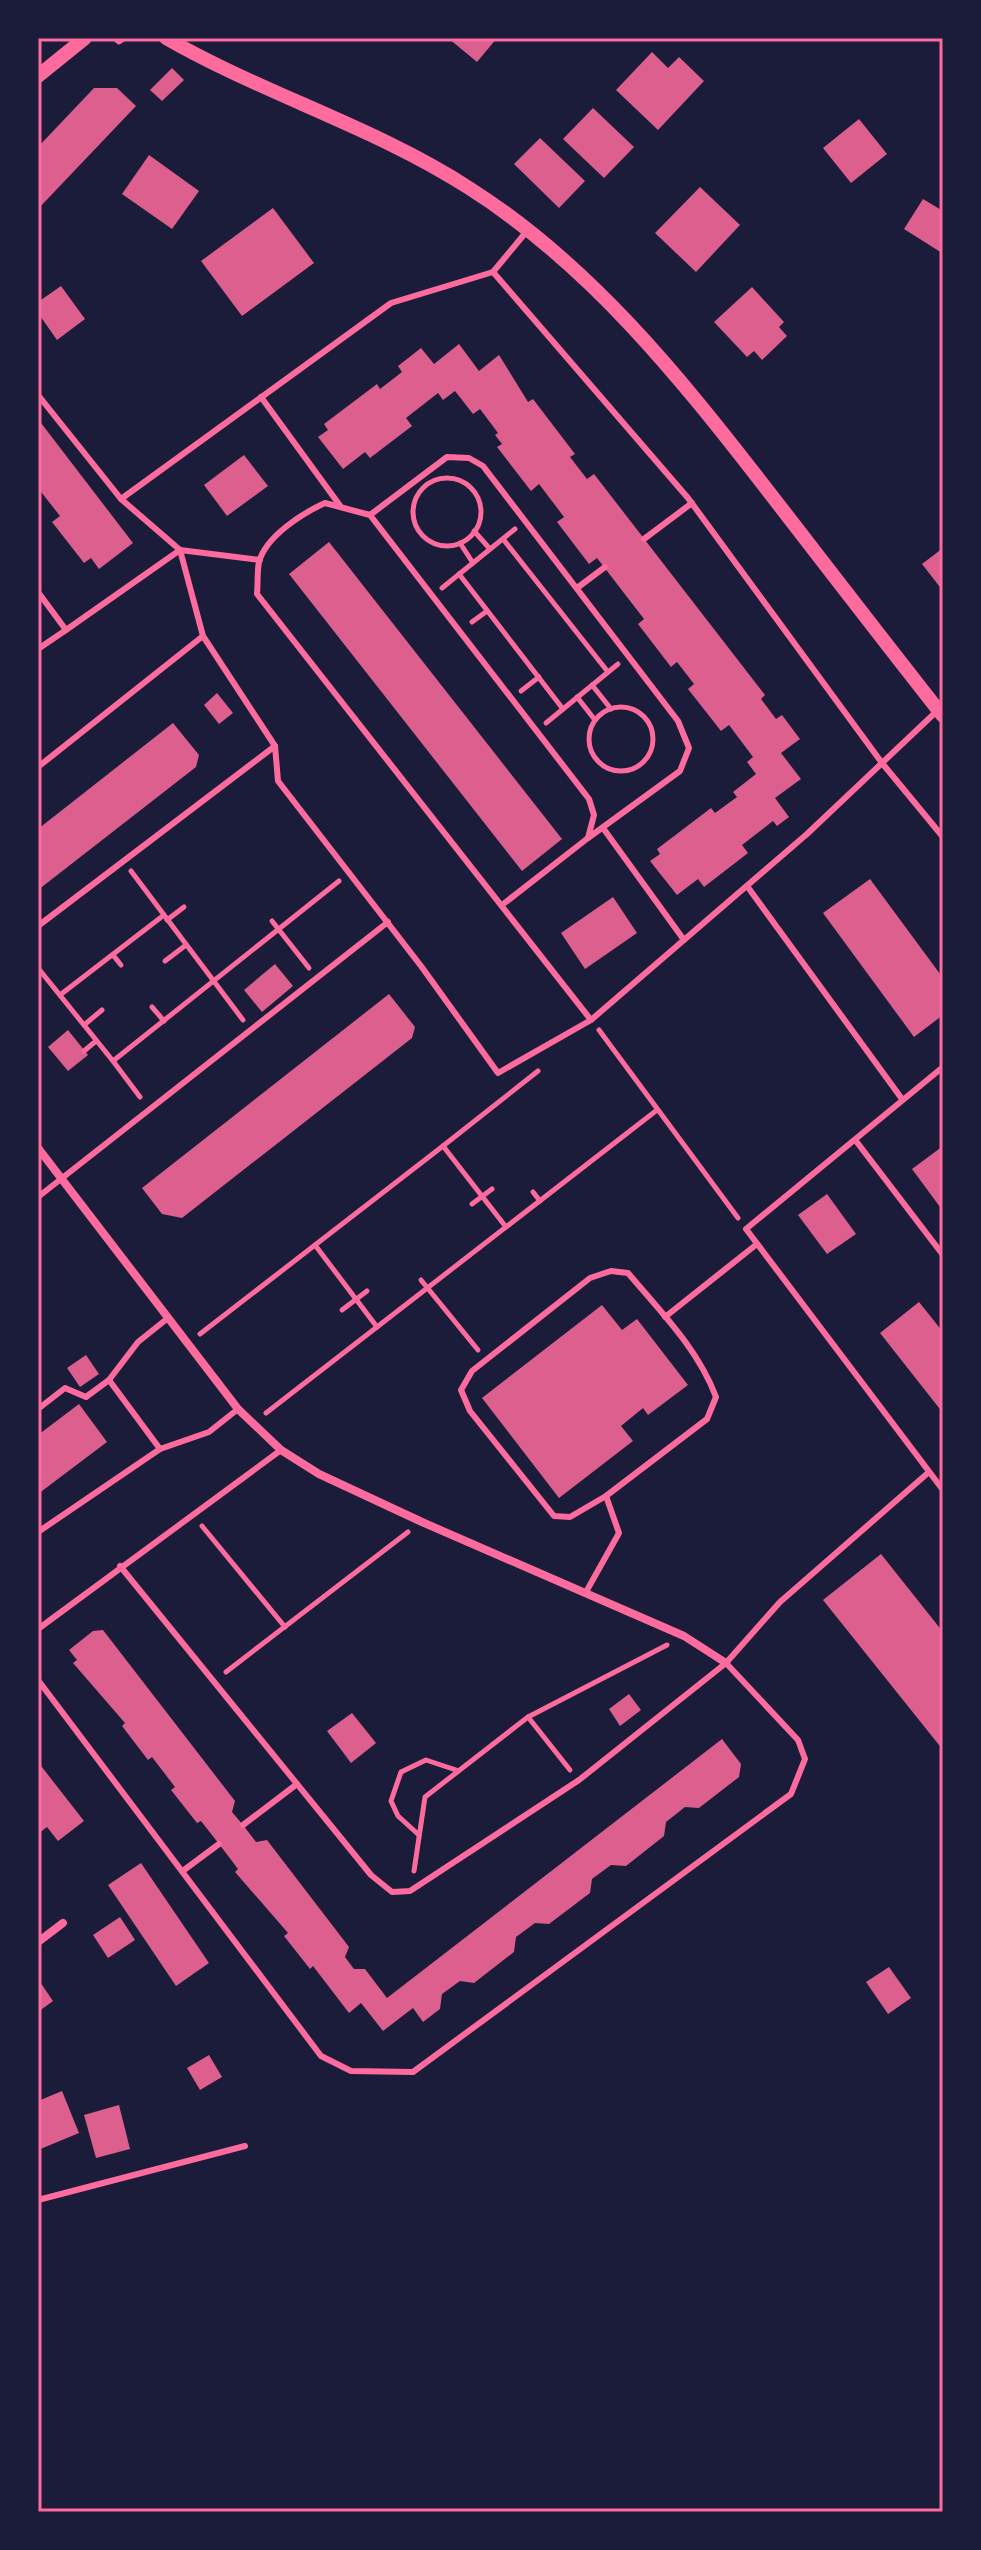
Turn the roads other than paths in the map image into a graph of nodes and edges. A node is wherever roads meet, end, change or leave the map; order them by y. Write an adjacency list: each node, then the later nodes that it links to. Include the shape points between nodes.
1 (85, 38): 3 (street)
2 (166, 38): 4 (street, via 467,186)
3 (38, 76)
4 (528, 230): 5 (lane); 21 (street, via 576,270 681,379)
5 (493, 272): 7 (lane, via 391,303); 9 (lane)
6 (38, 395): 8 (lane)
7 (261, 397): 8 (lane); 10 (lane)
8 (121, 499): 13 (lane)
9 (692, 503): 12 (lane); 23 (lane)
10 (341, 507): 11 (lane); 14 (lane, via 325,503 308,511 270,543)
11 (370, 515): 16 (lane, via 447,457 469,458 483,466); 27 (lane, via 589,799 594,815)
12 (644, 539)
13 (180, 550): 14 (lane); 18 (lane); 19 (lane)
14 (260, 560): 29 (lane, via 257,594)
15 (605, 567): 16 (lane)
16 (577, 588): 25 (lane, via 678,721 689,748 680,771)
17 (38, 592): 18 (lane)
18 (66, 630): 20 (lane)
19 (203, 636): 22 (lane); 24 (lane)
20 (38, 649)
21 (941, 713): 23 (lane)
22 (275, 746): 30 (lane, via 278,781); 31 (lane)
23 (882, 763): 26 (lane); 28 (lane)
24 (38, 767)
25 (603, 828): 27 (lane); 32 (lane)
26 (943, 837)
27 (588, 838): 29 (lane)
28 (747, 886): 32 (lane); 35 (lane)
29 (502, 905): 33 (lane)
30 (388, 922): 33 (lane, via 498,1073); 38 (lane)
31 (38, 926)
32 (684, 940): 33 (lane)
33 (591, 1020)
34 (943, 1067): 35 (lane)
35 (902, 1099): 36 (lane)
36 (856, 1141): 40 (lane, via 746,1229); 41 (lane)
37 (38, 1148): 38 (street)
38 (62, 1178): 39 (lane); 43 (street)
39 (38, 1197)
40 (757, 1244): 42 (lane); 49 (lane)
41 (943, 1255)
42 (665, 1317): 51 (lane, via 704,1366 716,1397 707,1419); 51 (lane, via 628,1273 611,1271 590,1278 472,1371 461,1390 470,1411 554,1516 570,1517)
43 (168, 1318): 44 (lane, via 138,1342); 46 (street)
44 (109, 1380): 45 (lane, via 86,1397 65,1388); 47 (lane)
45 (38, 1409)
46 (238, 1409): 47 (lane, via 209,1432); 48 (street)
47 (160, 1449): 52 (lane)
48 (281, 1450): 53 (lane); 54 (street, via 319,1474 422,1522)
49 (929, 1472): 50 (lane); 56 (lane, via 780,1602)
50 (943, 1490)
51 (606, 1496): 54 (lane, via 619,1533)
52 (38, 1532)
53 (120, 1566): 55 (lane); 58 (lane)
54 (586, 1592): 56 (street, via 684,1636)
55 (38, 1629)
56 (726, 1663): 58 (lane, via 579,1780 410,1891 392,1892 371,1875); 61 (lane, via 798,1740 805,1759 791,1794 413,2072 351,2071 321,2056)
57 (38, 1680): 61 (lane)
58 (297, 1784): 59 (lane)
59 (243, 1825)
60 (219, 1844): 61 (lane)
61 (184, 1870)
62 (63, 1923): 63 (street)
63 (38, 1942)
64 (245, 2146): 65 (lane)
65 (38, 2200)

